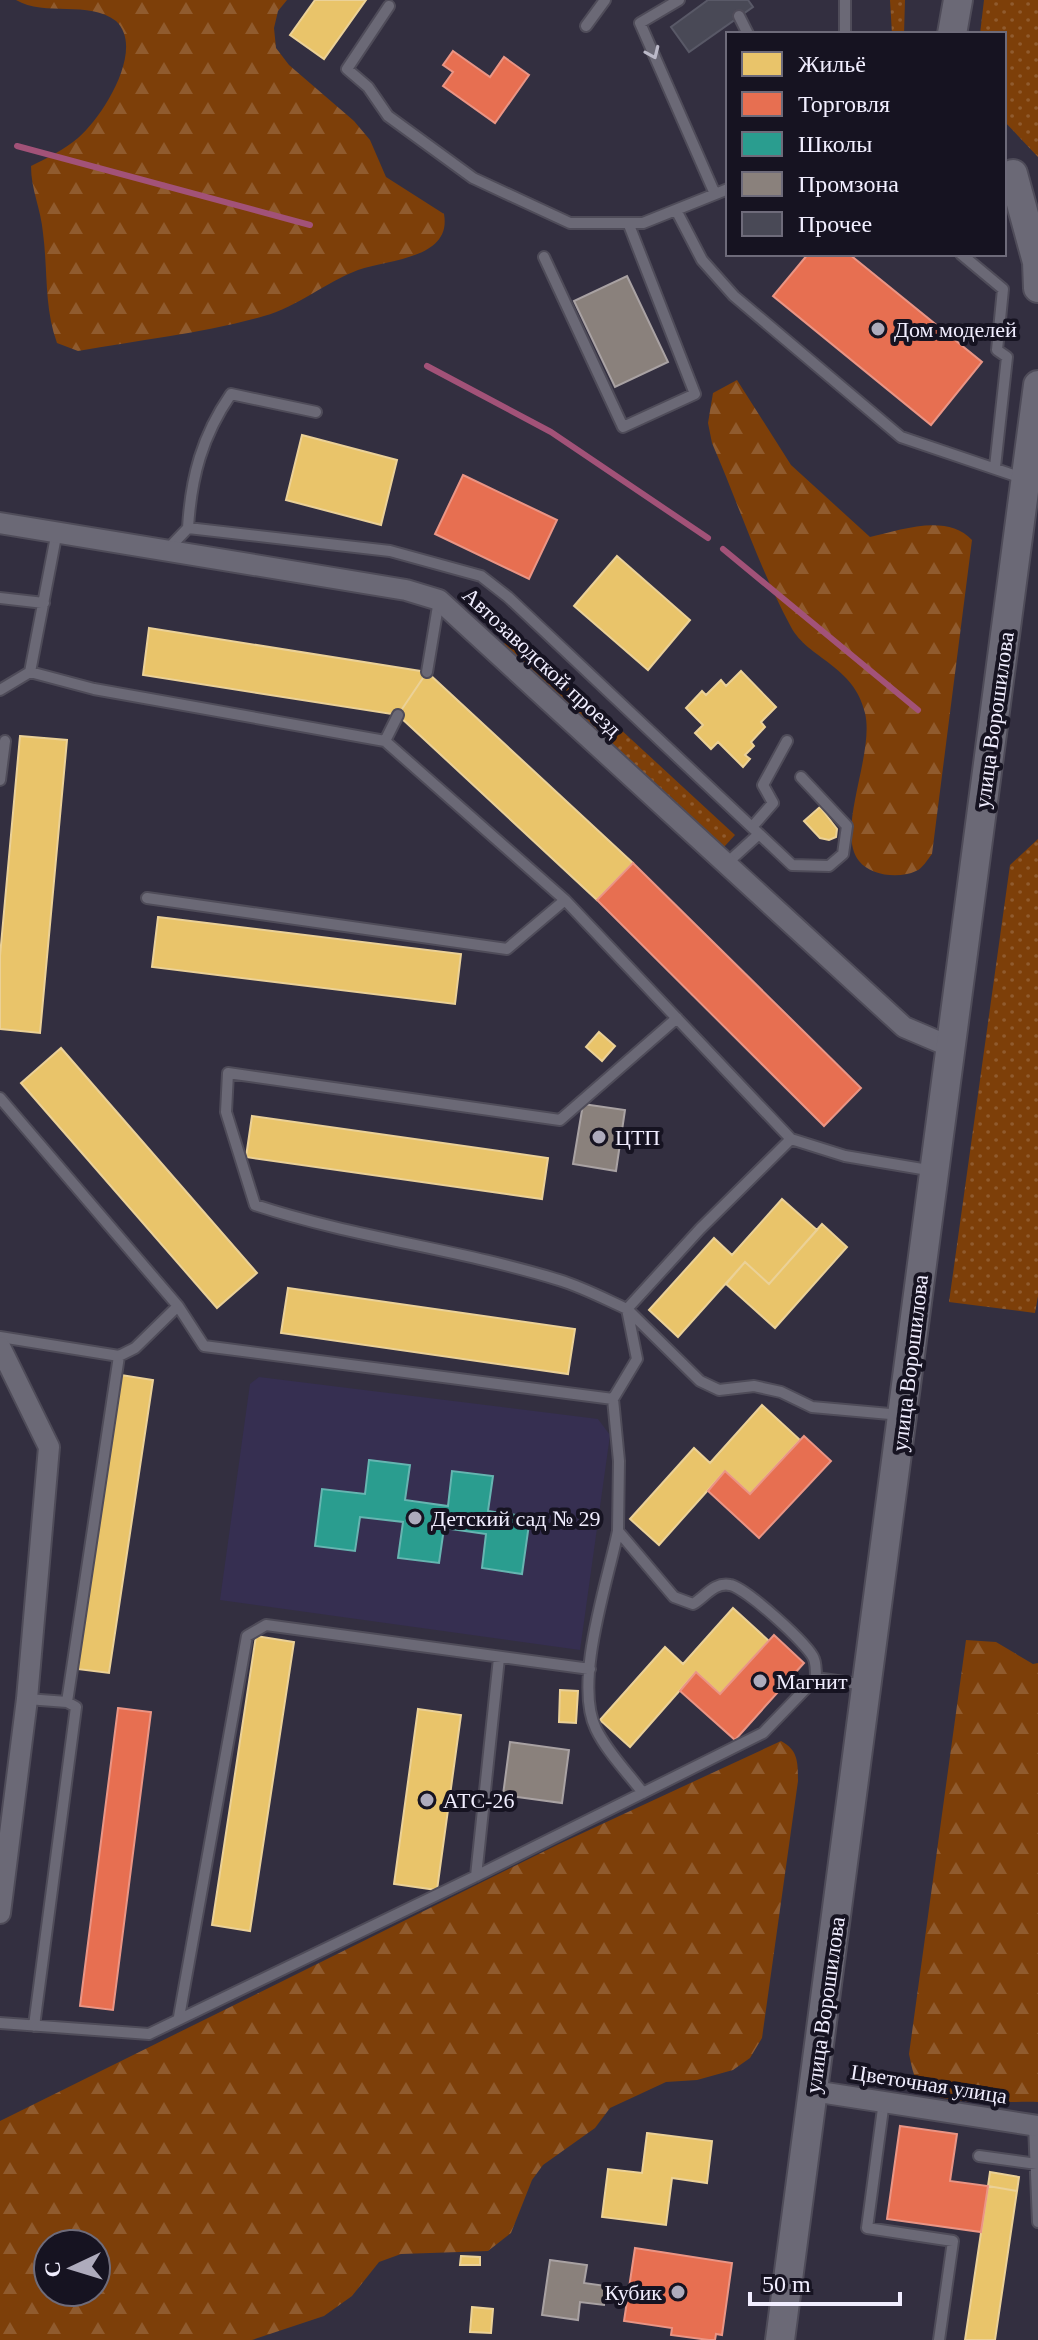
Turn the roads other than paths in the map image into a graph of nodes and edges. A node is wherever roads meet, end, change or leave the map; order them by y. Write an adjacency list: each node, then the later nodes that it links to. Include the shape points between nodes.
1 (605, 0): 7 (lane)
2 (679, 0): 14 (lane, one-way to 14, via 640,23)
3 (845, 0): 9 (lane)
4 (958, 0): 10 (main road)
5 (389, 6): 16 (lane, via 347,69 388,116 473,178 570,223)
6 (739, 16): 8 (lane)
7 (586, 26)
8 (747, 32)
9 (845, 32)
10 (952, 32)
11 (1008, 169): 13 (main road); 19 (main road, via 1037,262)
12 (726, 190): 14 (lane)
13 (1038, 190)
14 (715, 194): 15 (lane)
15 (676, 210): 16 (lane); 22 (lane, via 702,260 734,296 901,437)
16 (629, 225): 18 (lane, via 695,394 623,427)
17 (963, 256): 22 (lane, via 1003,289 997,350 1007,357)
18 (544, 257)
19 (1038, 288)
20 (1038, 385): 23 (main road, улица Ворошилова)
21 (316, 412): 25 (lane, via 231,394 210,424 191,482)
22 (995, 467): 23 (lane)
23 (1032, 482): 45 (main road, улица Ворошилова)
24 (0, 523): 26 (street, Автозаводской проезд)
25 (188, 528): 27 (lane); 40 (lane, via 390,551 481,576)
26 (57, 530): 27 (street, Автозаводской проезд); 30 (lane)
27 (168, 549): 29 (street, Автозаводской проезд)
28 (0, 598): 30 (lane)
29 (439, 600): 32 (lane); 41 (street, Автозаводской проезд)
30 (44, 603): 31 (lane)
31 (30, 672): 33 (lane); 36 (lane, via 94,689)
32 (427, 672)
33 (0, 690)
34 (398, 715): 36 (lane)
35 (5, 741): 39 (lane)
36 (385, 741): 43 (lane)
37 (787, 741): 40 (lane, via 763,785 773,803)
38 (801, 777): 40 (lane, via 847,826 843,854 829,866 792,865)
39 (0, 780)
40 (756, 830): 41 (lane)
41 (726, 864): 45 (street, Автозаводской проезд, via 904,1027)
42 (147, 898): 43 (lane, via 507,949)
43 (565, 900): 44 (lane)
44 (677, 1018): 47 (lane); 50 (lane, via 560,1120 228,1073 226,1112 255,1205 355,1235 549,1277)
45 (951, 1047): 48 (main road, улица Ворошилова)
46 (0, 1098): 49 (lane)
47 (791, 1139): 48 (lane, via 845,1156); 50 (lane)
48 (934, 1171): 55 (main road, улица Ворошилова)
49 (178, 1306): 53 (lane, via 135,1348); 54 (lane, via 204,1346)
50 (627, 1309): 54 (lane, via 637,1359); 55 (lane, via 700,1381 719,1390 754,1386 812,1407)
51 (0, 1337): 53 (lane)
52 (0, 1347): 61 (street, via 49,1447)
53 (119, 1356): 62 (lane)
54 (613, 1399): 56 (lane)
55 (904, 1415): 60 (main road, улица Ворошилова)
56 (618, 1531): 58 (lane); 59 (lane, via 674,1597 693,1604 711,1588 731,1585 745,1592 807,1647 815,1660)
57 (499, 1658): 58 (lane); 64 (lane); 66 (lane, via 266,1625 247,1636)
58 (590, 1669): 63 (lane, via 590,1713 597,1730)
59 (816, 1678): 60 (lane); 63 (lane, via 763,1733)
60 (867, 1685): 69 (main road, улица Ворошилова)
61 (27, 1699): 62 (lane); 65 (street)
62 (67, 1702): 68 (lane, via 76,1707)
63 (643, 1793): 64 (lane)
64 (476, 1876): 66 (lane)
65 (0, 1913)
66 (179, 2017): 68 (lane, via 149,2034)
67 (0, 2023): 68 (lane)
68 (34, 2026)
69 (813, 2091): 70 (street, Цветочная улица); 75 (main road, улица Ворошилова)
70 (884, 2101): 71 (street, Цветочная улица); 76 (lane, via 867,2228 953,2241)
71 (1036, 2125): 73 (lane)
72 (979, 2156): 73 (lane)
73 (1037, 2164): 74 (lane)
74 (1038, 2222)
75 (780, 2340)
76 (939, 2340)

